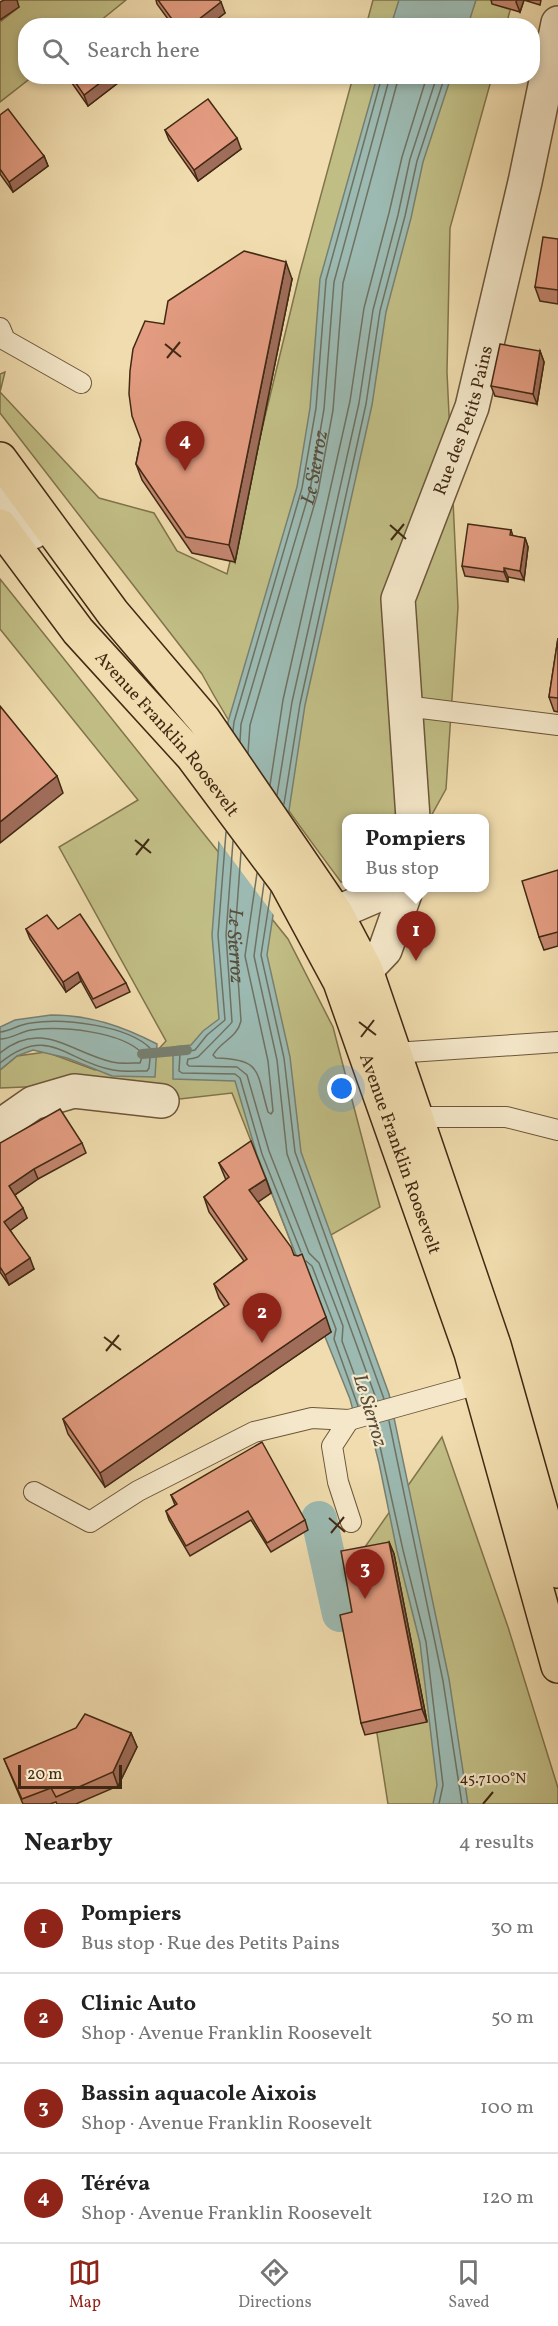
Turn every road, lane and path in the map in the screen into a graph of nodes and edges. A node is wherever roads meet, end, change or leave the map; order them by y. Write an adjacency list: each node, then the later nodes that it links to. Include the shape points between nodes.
1 (558, 23): 8 (street, Rue des Petits Pains, via 472,407 398,599)
2 (2, 337): 3 (lane)
3 (81, 383)
4 (0, 459): 7 (main road, Avenue Franklin Roosevelt)
5 (0, 487): 7 (street, via 40,542)
6 (0, 526): 21 (main road, Avenue Franklin Roosevelt, via 78,631 192,756 286,882 340,982 471,1353)
7 (74, 559): 13 (main road, Avenue Franklin Roosevelt, via 113,613 204,720)
8 (405, 706): 9 (lane); 10 (street, Rue des Petits Pains)
9 (558, 725)
10 (413, 814)
11 (385, 892): 13 (street)
12 (406, 892): 14 (street, via 385,950)
13 (336, 913): 14 (main road, Avenue Franklin Roosevelt)
14 (366, 970): 16 (main road, Avenue Franklin Roosevelt)
15 (558, 1042): 16 (lane)
16 (394, 1053): 18 (main road, Avenue Franklin Roosevelt)
17 (162, 1101): 19 (street, via 74,1091 33,1103)
18 (416, 1117): 20 (lane, via 506,1117); 21 (main road, Avenue Franklin Roosevelt)
19 (0, 1126)
20 (558, 1130)
21 (491, 1380): 22 (lane); 25 (main road, Avenue Franklin Roosevelt); 26 (main road, Avenue Franklin Roosevelt)
22 (349, 1420): 23 (lane, via 312,1418 254,1432 138,1491 90,1522); 24 (lane, via 332,1446)
23 (34, 1492)
24 (351, 1522)
25 (558, 1571)
26 (558, 1666)

